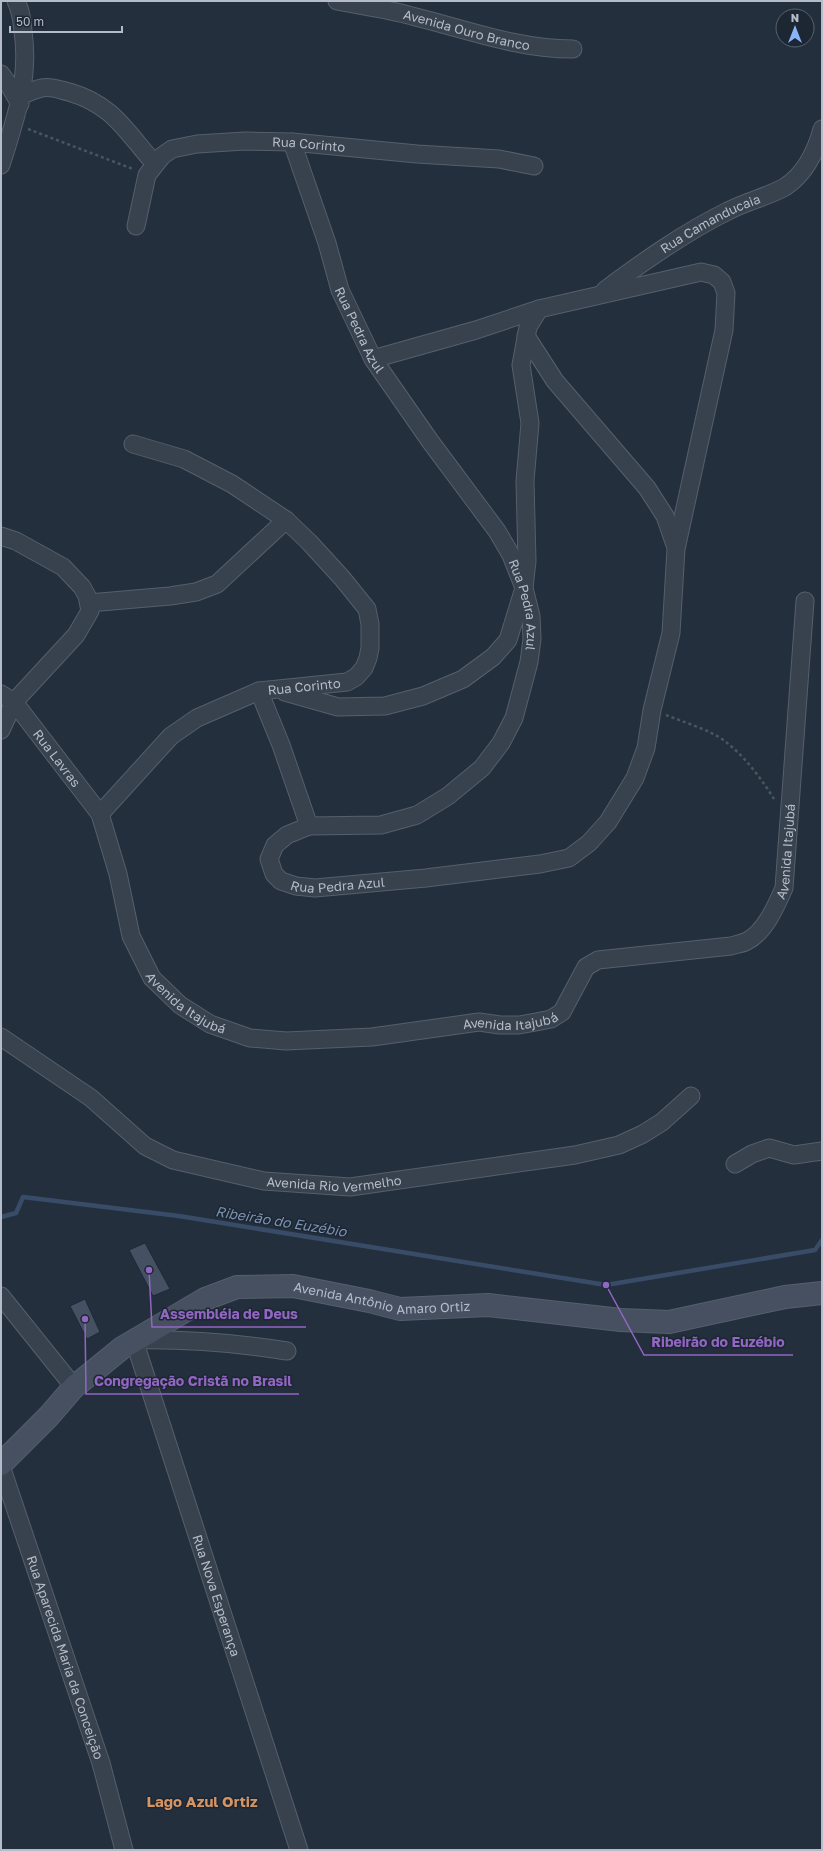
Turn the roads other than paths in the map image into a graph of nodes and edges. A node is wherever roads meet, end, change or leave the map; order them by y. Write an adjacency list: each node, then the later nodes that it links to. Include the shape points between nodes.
1 (16, 1): 5 (street, via 20,10 26,50 25,81)
2 (337, 1): 3 (street, Avenida Ouro Branco, via 411,15 519,45 549,50)
3 (573, 50)
4 (1, 74): 5 (street)
5 (21, 99): 8 (street); 10 (street, via 41,88 52,88 102,106 118,120 132,138)
6 (822, 129): 12 (street, Rua Camanducaia, via 817,147 804,169 785,186 728,211 685,236)
7 (292, 142): 9 (street, Rua Corinto, via 498,159); 10 (street, Rua Corinto, via 197,144 172,149); 15 (street, Rua Pedra Azul, via 327,243 340,290)
8 (1, 165)
9 (534, 166)
10 (151, 169): 11 (street)
11 (136, 226)
12 (598, 295): 13 (street, Rua Camanducaia); 19 (street, Rua Camanducaia, via 702,272 714,275 722,282 726,293 724,330)
13 (539, 309): 14 (street, via 528,327); 15 (street, Rua Camanducaia)
14 (526, 336): 19 (street, via 556,381 647,488 665,516); 20 (street, via 521,365 530,423 525,482 527,561)
15 (373, 359): 20 (street, Rua Pedra Azul, via 497,531 511,554)
16 (133, 444): 17 (street, Rua Corinto, via 184,459 232,484)
17 (286, 520): 22 (street, via 217,584 196,592 170,596); 23 (street, Rua Corinto, via 338,572 367,610 370,648 364,668 347,682)
18 (1, 536): 22 (street, via 16,541 62,567 82,587)
19 (676, 549): 27 (street, Rua Pedra Azul, via 671,633 652,710 646,748 635,778 608,822 589,843 569,858 540,864 315,888 281,881 274,874 269,859 275,845 287,835)
20 (524, 588): 23 (street, via 508,640 493,657 463,679 423,696 385,706 338,707); 27 (street, Rua Pedra Azul, via 531,616 529,662 514,718 501,743 482,768 448,796 417,815 381,825)
21 (805, 601): 26 (street, Avenida Itajubá, via 784,888 770,916 761,929 747,941 731,946 598,960 586,967 562,1012 551,1019 519,1025 464,1023 372,1038 286,1041 250,1038 210,1024 180,1005 152,978 131,936 118,874)
22 (89, 603): 24 (street, via 90,611 76,635)
23 (266, 690): 26 (street, Rua Corinto, via 197,718 171,736); 27 (street, via 281,745)
24 (7, 698): 25 (street); 26 (street, Rua Lavras)
25 (1, 730)
26 (100, 814)
27 (309, 826)
28 (1, 1037): 29 (street, Avenida Rio Vermelho, via 91,1098 145,1146 172,1160 264,1181 350,1187 575,1155 619,1145 643,1134 662,1122)
29 (691, 1096)
30 (822, 1151): 31 (street, via 794,1155 769,1148 752,1154)
31 (736, 1164)
32 (822, 1293): 34 (street, Avenida Antônio Amaro Ortiz, via 669,1322 621,1320 488,1305 400,1309 293,1286 237,1287 205,1299)
33 (1, 1296): 36 (street)
34 (134, 1340): 35 (street, via 183,1340); 36 (street, Avenida Antônio Amaro Ortiz); 39 (street, Rua Nova Esperança)
35 (287, 1351)
36 (74, 1387): 37 (street, Avenida Antônio Amaro Ortiz)
37 (1, 1465): 38 (street, Rua Aparecida Maria da Conceição, via 101,1763)
38 (124, 1850)
39 (299, 1850)

